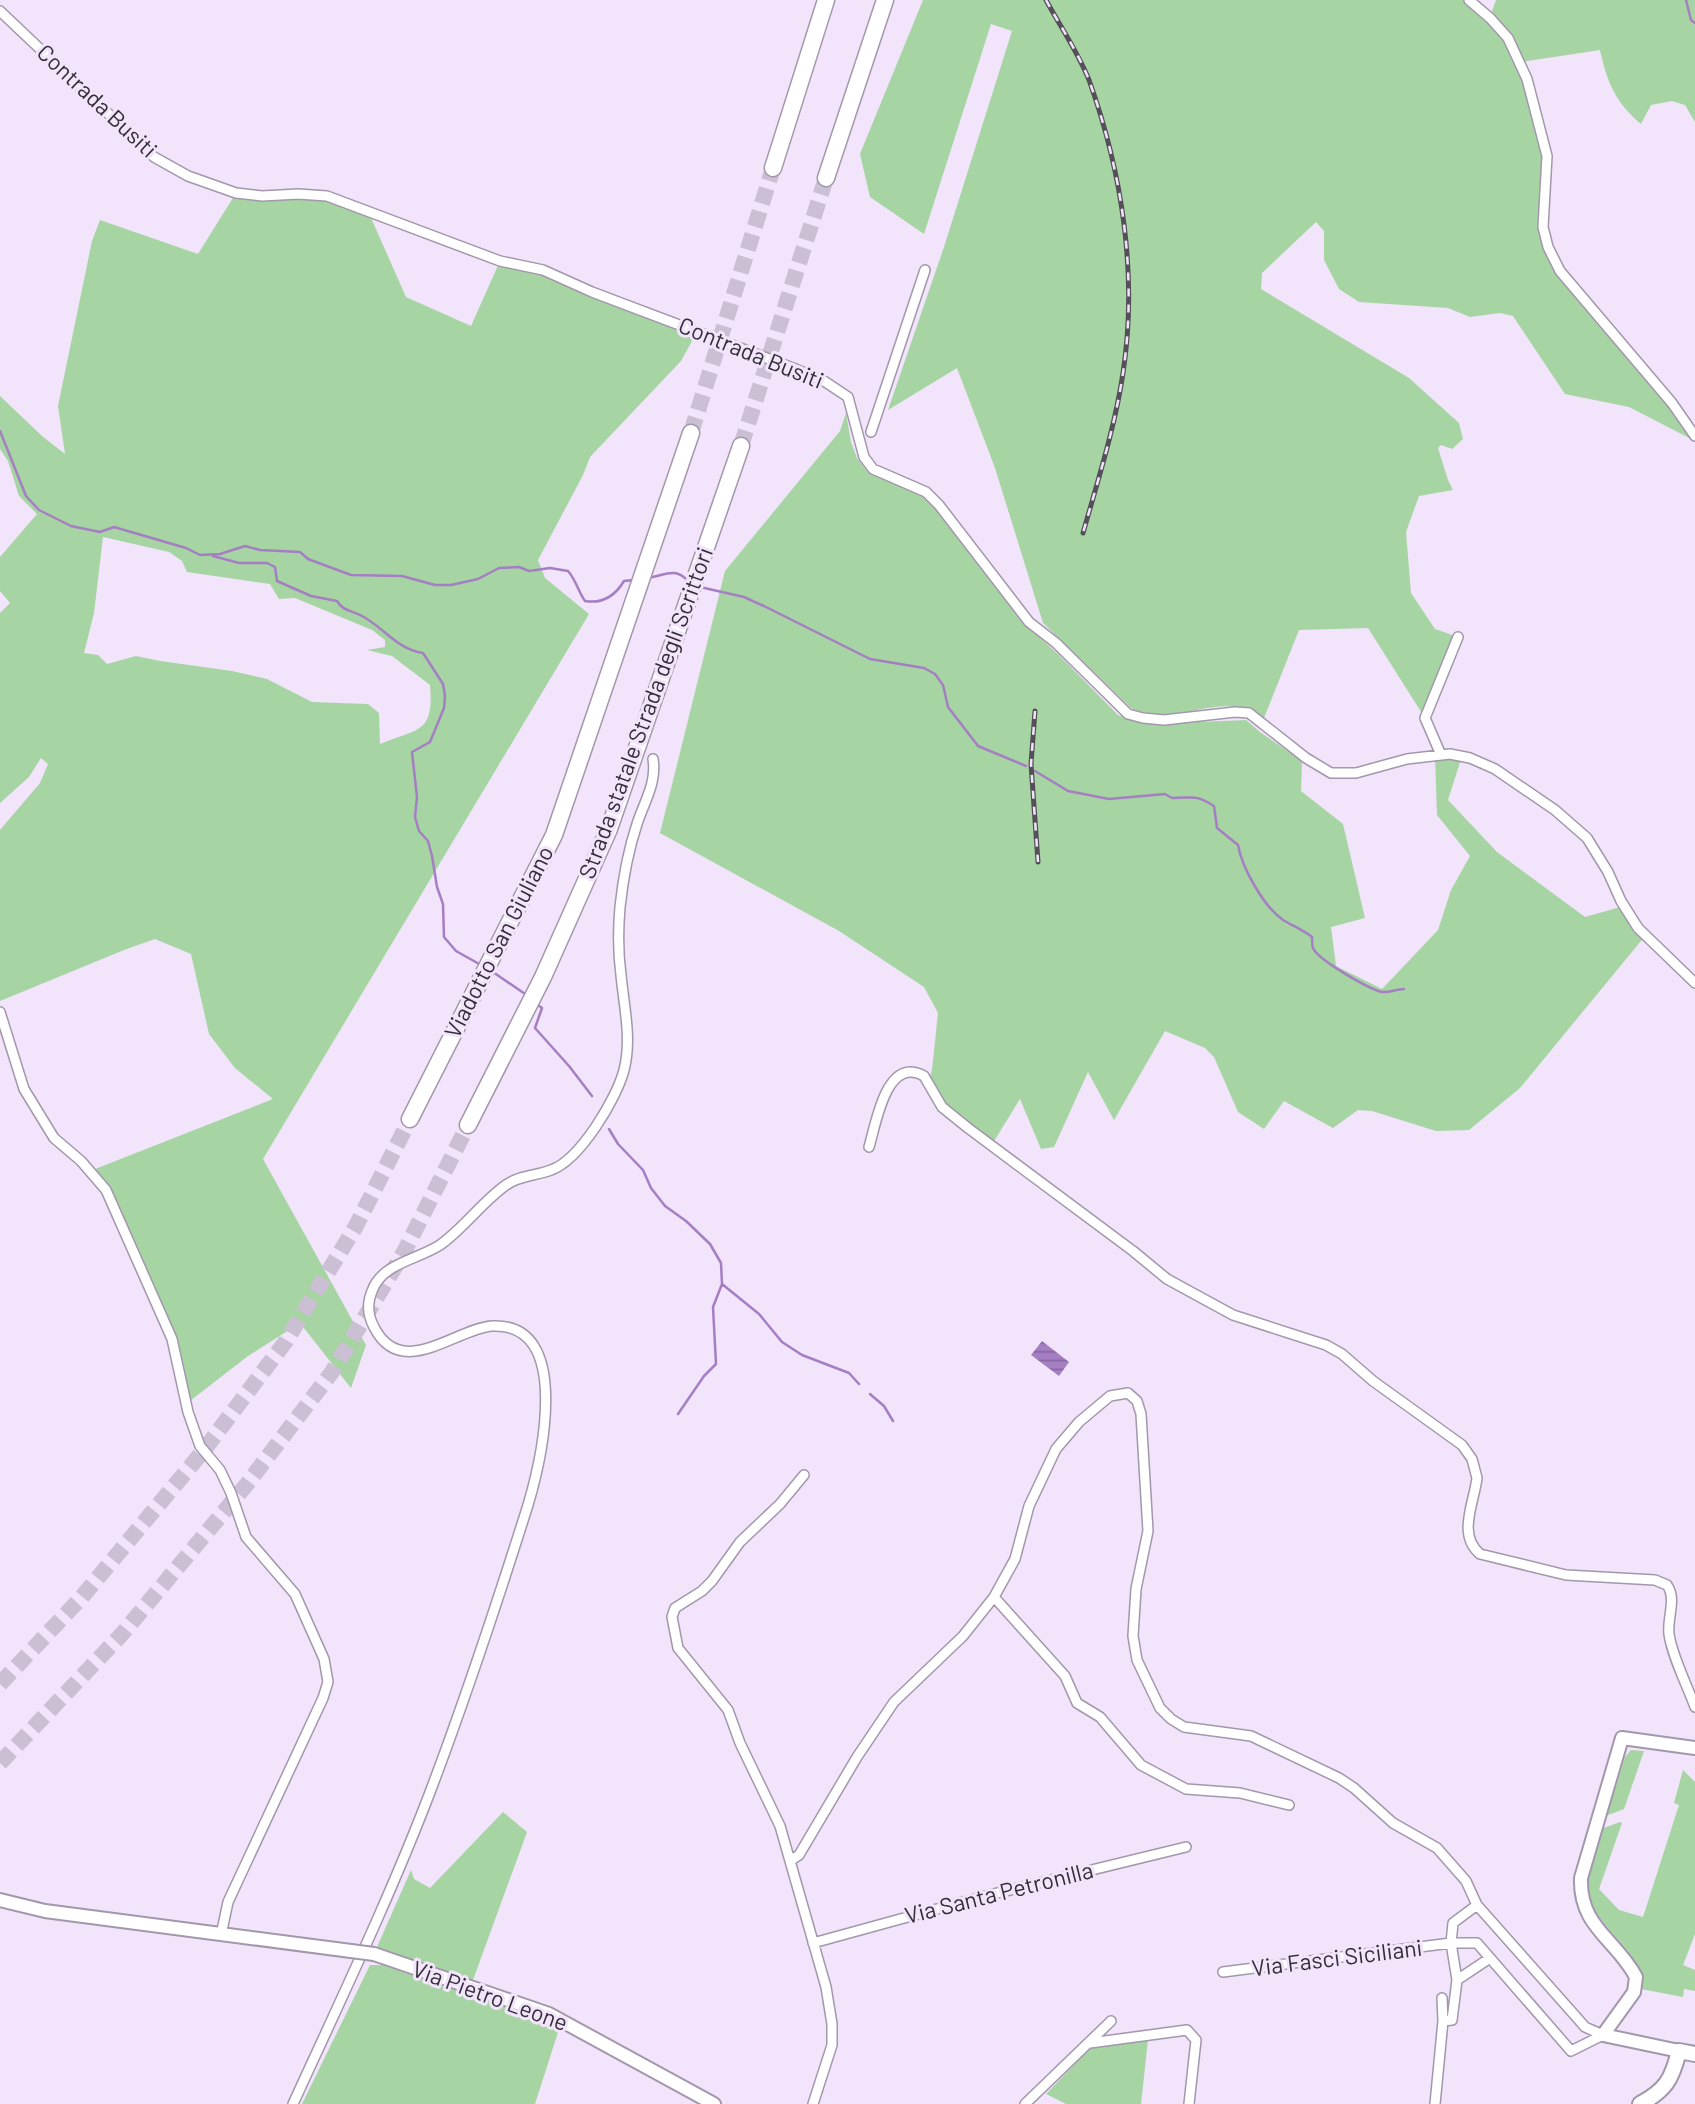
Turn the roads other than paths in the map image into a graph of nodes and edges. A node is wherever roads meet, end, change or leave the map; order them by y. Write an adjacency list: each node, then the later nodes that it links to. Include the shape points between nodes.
1 (826, 0): 5 (highway)
2 (885, 0): 6 (highway)
3 (1469, 0): 10 (street, via 1508,38 1527,79 1547,156 1543,228 1560,271)
4 (0, 11): 13 (street, Contrada Busiti, via 154,157 188,176 236,193 327,195 500,261 543,270 839,390 848,397 864,457 873,469 926,492 1029,622 1128,713 1164,720 1249,713 1331,773 1356,773 1406,759)
5 (773, 168)
6 (826, 178)
7 (925, 270): 8 (street)
8 (871, 432)
9 (691, 433): 15 (highway, Strada statale Strada degli Scrittori)
10 (1695, 436)
11 (741, 446): 19 (highway, Strada statale Strada degli Scrittori, via 609,829 543,978)
12 (1458, 637): 13 (street, via 1425,718)
13 (1446, 755): 16 (street, via 1470,758 1495,769 1587,838 1638,928)
14 (653, 759): 43 (street, via 654,777 621,892 618,950 628,1038 625,1067 614,1099 559,1167 511,1181 439,1245 387,1271 371,1293 373,1327 400,1349 430,1348 488,1327 506,1327 522,1334 534,1345 544,1368 544,1420 535,1482 432,1788)
15 (554, 835): 18 (highway, Viadotto San Giuliano)
16 (1695, 984)
17 (0, 1012): 30 (street, via 24,1089 54,1138 106,1190 172,1339 200,1446 232,1493 246,1537 295,1594 324,1658 328,1682 323,1698 228,1902)
18 (410, 1119)
19 (468, 1125)
20 (869, 1147): 23 (street, via 889,1085 904,1073 920,1073 942,1107 1167,1279 1233,1315 1342,1354 1468,1452 1477,1478 1468,1538 1480,1554 1566,1575 1655,1580 1667,1585 1672,1597 1671,1640)
21 (804, 1475): 27 (street, via 740,1542 712,1581 675,1608 672,1617 682,1654 728,1710 777,1816)
22 (993, 1597): 25 (street, via 1065,1676 1077,1703 1100,1717 1141,1765 1186,1789 1240,1793); 27 (street, via 964,1636 894,1702 799,1854); 29 (street, via 1015,1559 1029,1506 1056,1449 1110,1396 1128,1393 1141,1414 1148,1531 1135,1600 1134,1647 1160,1708 1184,1727 1251,1736 1339,1778 1393,1823 1447,1856)
23 (1695, 1707)
24 (1695, 1748): 39 (main road, via 1622,1738 1581,1878 1581,1901 1587,1914 1632,1971 1637,1985)
25 (1289, 1805)
26 (1186, 1847): 31 (street, Via Santa Petronilla)
27 (790, 1861): 31 (street)
28 (0, 1900): 30 (main road, via 45,1911)
29 (1477, 1905): 32 (street, Via Fasci Siciliani, via 1453,1923); 39 (street, via 1585,2027)
30 (221, 1935): 44 (main road, Via Pietro Leone, bridge, via 374,1954 549,2014)
31 (813, 1942): 45 (street, via 833,2036)
32 (1451, 1943): 33 (street, Via Fasci Siciliani, via 1477,1943); 34 (street, Via Fasci Siciliani); 35 (street)
33 (1490, 1958): 35 (street); 39 (street, Via Fasci Siciliani, via 1571,2051)
34 (1223, 1972)
35 (1457, 1980): 38 (street, via 1452,2020)
36 (1442, 1998): 38 (street)
37 (1111, 2021): 40 (street)
38 (1443, 2021): 48 (street)
39 (1603, 2035): 41 (main road)
40 (1090, 2043): 46 (street); 47 (street, via 1188,2031 1196,2040)
41 (1679, 2051): 42 (main road); 49 (main road, via 1666,2086)
42 (1695, 2054)
43 (293, 2104)
44 (714, 2104)
45 (813, 2104)
46 (1026, 2104)
47 (1189, 2104)
48 (1435, 2104)
49 (1640, 2104)

